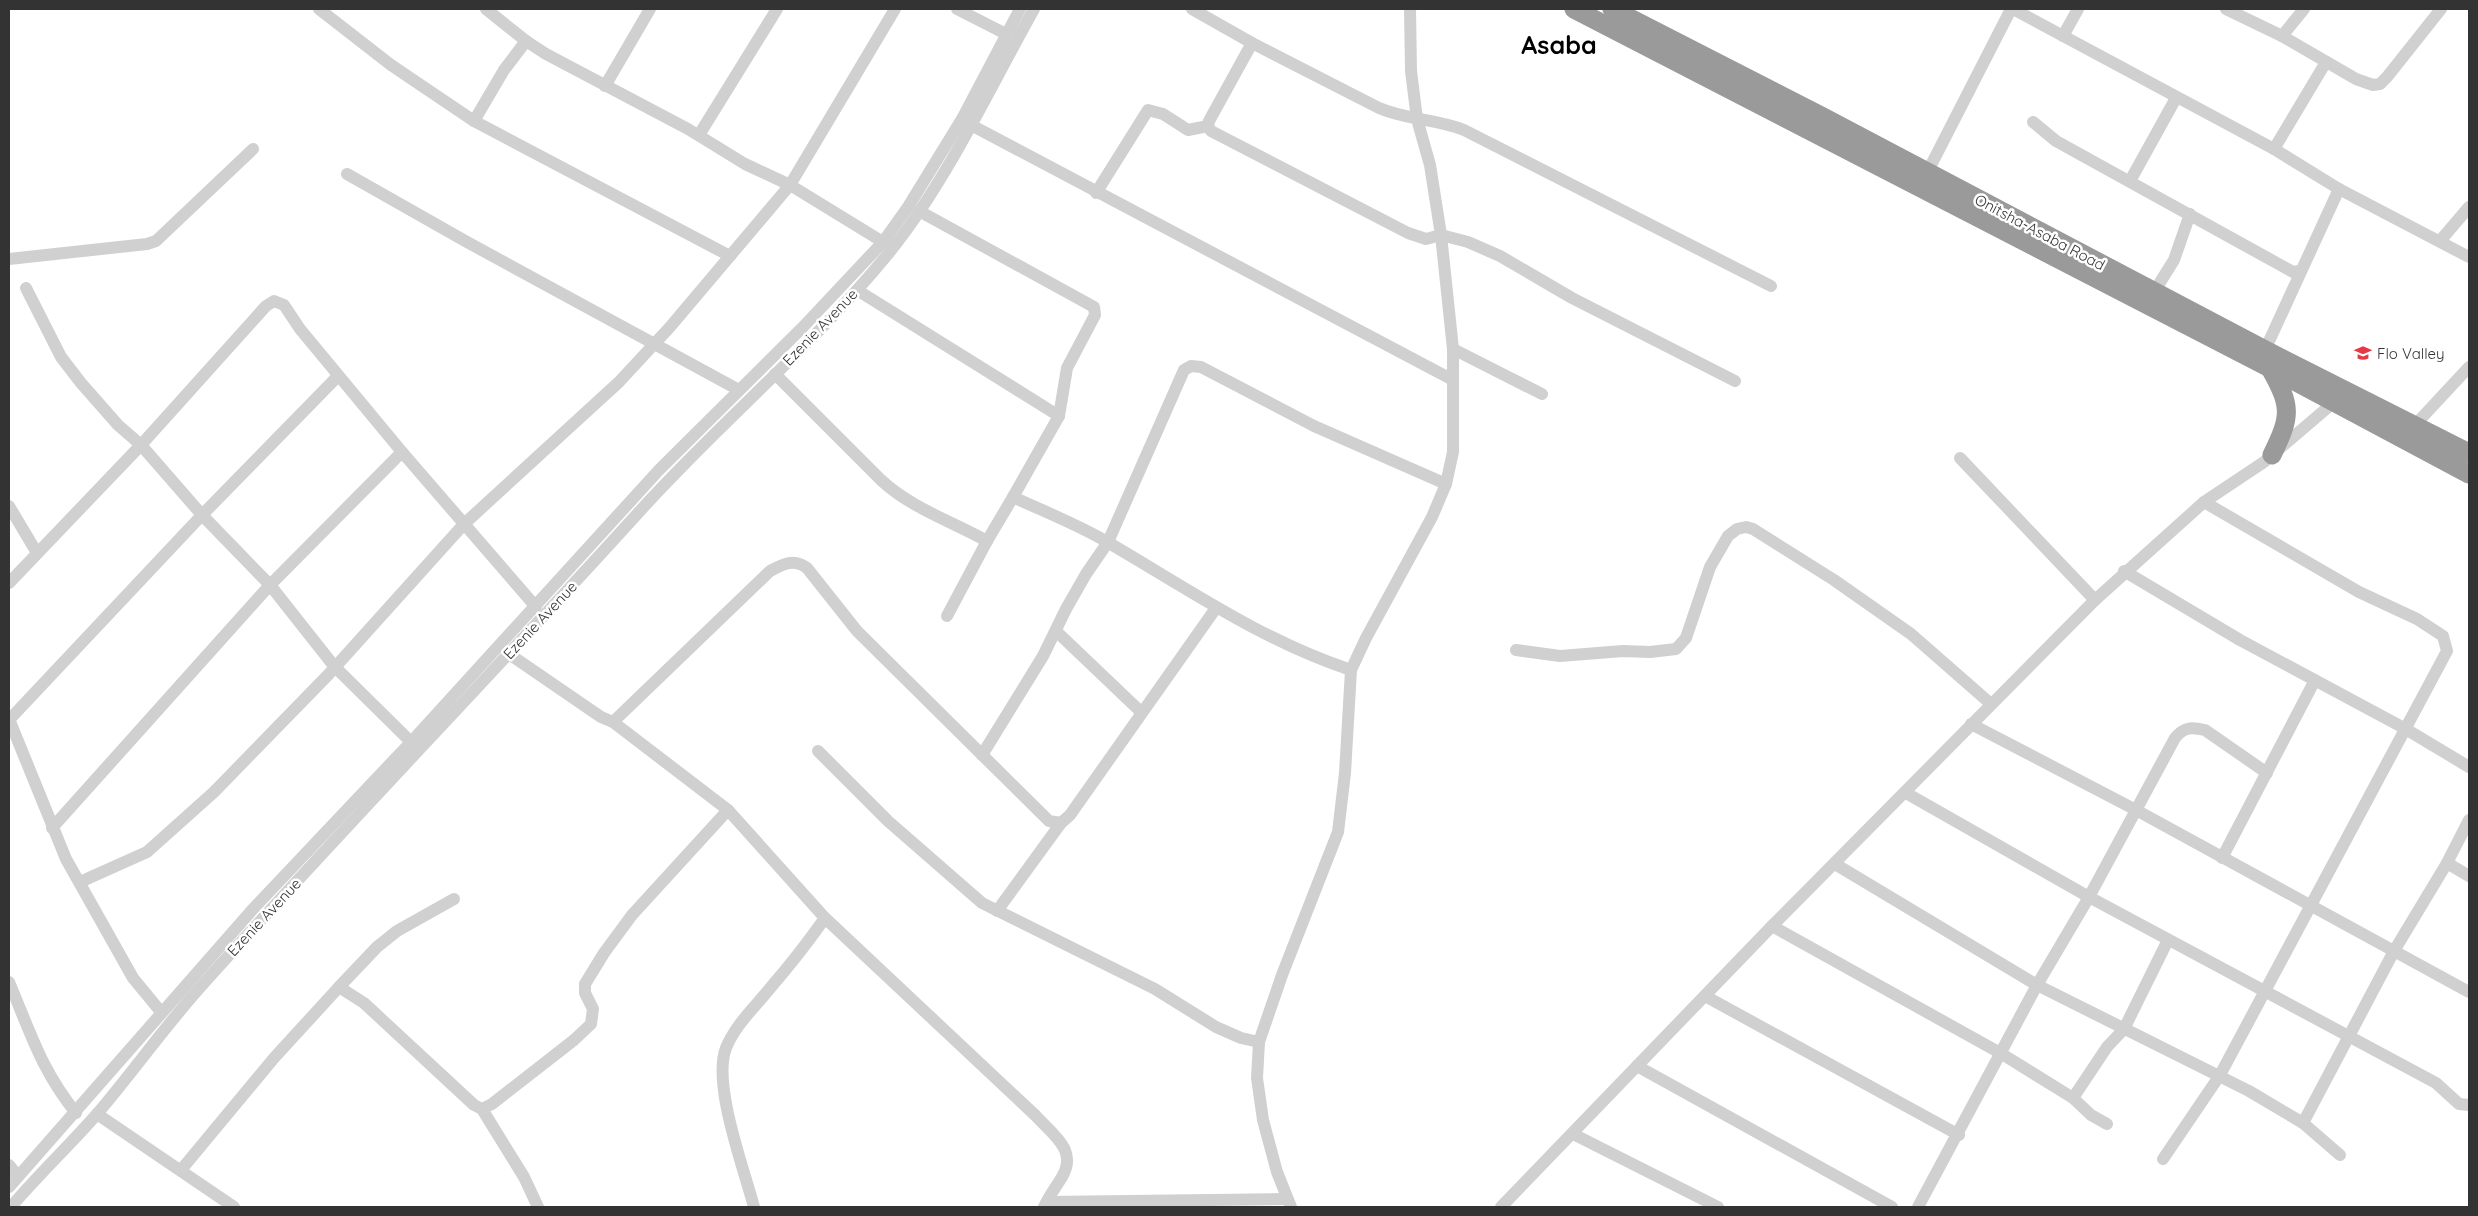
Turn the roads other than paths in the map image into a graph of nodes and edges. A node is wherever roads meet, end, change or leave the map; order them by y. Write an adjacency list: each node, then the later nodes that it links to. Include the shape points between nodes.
1 (319, 9): 18 (street)
2 (486, 9): 22 (street)
3 (650, 9): 26 (street)
4 (777, 9): 33 (street)
5 (895, 9): 39 (street)
6 (957, 9): 19 (street)
7 (1020, 9): 19 (street, Ezenie Avenue)
8 (1034, 9): 31 (street, Ezenie Avenue)
9 (1192, 9): 23 (street)
10 (1410, 9): 28 (street, via 1411,71)
11 (1574, 9): 25 (highway)
12 (1612, 9): 25 (highway, Onitsha-Asaba Road)
13 (2012, 9): 20 (street); 36 (street)
14 (2078, 9): 20 (street)
15 (2226, 9): 21 (street)
16 (2304, 9): 21 (street)
17 (2441, 9): 24 (street, via 2380,84 2356,79)
18 (336, 13): 29 (street, via 391,65)
19 (1006, 34): 47 (street, Ezenie Avenue, via 962,119 908,207)
20 (2064, 36): 27 (street)
21 (2282, 36): 24 (street)
22 (526, 41): 26 (street); 29 (street, via 504,70)
23 (1252, 43): 28 (street, via 1394,115); 32 (street)
24 (2326, 62): 35 (street)
25 (1730, 79): 36 (highway, Onitsha-Asaba Road); 60 (highway)
26 (605, 86): 33 (street)
27 (2176, 98): 35 (street); 38 (street)
28 (1417, 119): 45 (street, via 1430,165); 52 (street, via 1444,122 1464,130)
29 (474, 121): 48 (street)
30 (2032, 122): 38 (street, via 2056,141)
31 (971, 125): 41 (street); 43 (street, Ezenie Avenue)
32 (1208, 126): 41 (street, via 1188,130 1163,114 1148,110); 45 (street, via 1216,134 1408,233 1426,239)
33 (698, 135): 39 (street, via 745,164)
34 (253, 149): 50 (street, via 156,241)
35 (2274, 149): 40 (street)
36 (1927, 173): 55 (highway, Onitsha-Asaba Road)
37 (347, 174): 56 (street)
38 (2130, 181): 44 (street)
39 (790, 185): 47 (street); 48 (street)
40 (2339, 188): 46 (street); 51 (street)
41 (1096, 193): 63 (street)
42 (2469, 207): 46 (street)
43 (919, 211): 54 (street, Ezenie Avenue); 68 (street, via 1094,306 1095,315 1067,368)
44 (2190, 214): 51 (street, via 2292,272); 55 (street, via 2174,260)
45 (1441, 235): 57 (street); 64 (street, via 1500,256 1572,298)
46 (2440, 241): 49 (street)
47 (882, 242): 65 (street, Ezenie Avenue, via 845,284)
48 (730, 256): 56 (street)
49 (2469, 257)
50 (9, 259)
51 (2299, 271): 58 (street)
52 (1771, 286)
53 (26, 288): 72 (street, via 61,357 118,425)
54 (857, 290): 61 (street, Ezenie Avenue); 68 (street)
55 (2154, 292): 58 (highway, Onitsha-Asaba Road)
56 (654, 343): 65 (street); 83 (street, via 619,382)
57 (1452, 349): 63 (street); 66 (street)
58 (2265, 350): 70 (highway, Onitsha-Asaba Road)
59 (2469, 367): 70 (street)
60 (2270, 368): 67 (highway); 75 (highway, via 2282,389 2288,417)
61 (775, 374): 71 (street, Ezenie Avenue); 84 (street, via 897,495)
62 (338, 376): 72 (street, via 284,305 274,301 266,306); 73 (street); 82 (street)
63 (1453, 380): 78 (street, via 1453,452)
64 (1735, 381)
65 (739, 390): 69 (street, Ezenie Avenue)
66 (1542, 394)
67 (2333, 403): 75 (street); 77 (highway)
68 (1059, 416): 79 (street)
69 (707, 422): 71 (street); 91 (street, Ezenie Avenue)
70 (2415, 425): 74 (highway, Onitsha-Asaba Road)
71 (718, 431): 96 (street, Ezenie Avenue, via 668,480)
72 (141, 446): 82 (street); 86 (street)
73 (402, 452): 83 (street); 89 (street)
74 (2469, 453)
75 (2272, 455): 80 (street)
76 (1960, 458): 90 (street)
77 (2469, 474)
78 (1446, 484): 85 (street, via 1314,426 1201,367 1191,366 1184,370); 98 (street)
79 (1013, 496): 84 (street); 85 (street)
80 (2204, 502): 87 (street); 105 (street, via 2358,592 2417,619 2443,636 2447,651)
81 (9, 506): 86 (street)
82 (202, 515): 89 (street); 104 (street)
83 (464, 524): 91 (street); 97 (street)
84 (987, 541): 93 (street)
85 (1108, 542): 92 (street); 94 (street, via 1086,574)
86 (37, 553): 88 (street)
87 (2124, 572): 90 (street); 99 (street)
88 (9, 583)
89 (270, 585): 97 (street); 117 (street)
90 (2095, 600): 100 (street)
91 (536, 607): 106 (street, Ezenie Avenue)
92 (1216, 608): 98 (street, via 1277,641); 101 (street)
93 (947, 616)
94 (1056, 631): 101 (street); 108 (street)
95 (1516, 650): 100 (street, via 1560,656 1676,649 1686,638 1710,567 1728,536 1746,527 1834,580 1903,628)
96 (509, 654): 102 (street, via 601,718); 112 (street, Ezenie Avenue)
97 (334, 666): 106 (street); 122 (street, via 238,769 147,852)
98 (1351, 670): 142 (street, via 1338,832)
99 (2316, 680): 105 (street); 110 (street)
100 (1991, 704): 103 (street)
101 (1141, 712): 116 (street)
102 (613, 722): 108 (street, via 770,571 794,562 807,568 857,631); 113 (street)
103 (1971, 724): 111 (street); 114 (street)
104 (10, 726): 117 (street)
105 (2404, 728): 109 (street); 125 (street)
106 (411, 742): 112 (street, Ezenie Avenue)
107 (818, 751): 126 (street, via 920,850 962,887)
108 (982, 755): 116 (street, via 1049,821)
109 (2469, 766)
110 (2267, 773): 114 (street, via 2205,730 2181,731); 118 (street)
111 (1906, 793): 120 (street); 123 (street)
112 (364, 800): 129 (street, Ezenie Avenue); 131 (street, Ezenie Avenue)
113 (728, 810): 127 (street); 148 (street, via 632,916 604,954 585,984 585,993 593,1009 591,1024 567,1046)
114 (2136, 810): 118 (street); 123 (street)
115 (2469, 820): 119 (street)
116 (1061, 824): 126 (street)
117 (52, 828): 122 (street)
118 (2222, 858): 125 (street)
119 (2447, 863): 121 (street); 132 (street)
120 (1835, 864): 128 (street); 134 (street)
121 (2469, 876)
122 (80, 882): 139 (street, via 133,978)
123 (2089, 897): 130 (street); 134 (street)
124 (454, 899): 135 (street, via 397,931)
125 (2310, 904): 132 (street); 136 (street)
126 (997, 911): 142 (street, via 1155,989 1216,1027)
127 (825, 918): 162 (street, via 1036,1116 1066,1150 1068,1167); 166 (street, via 740,1024 726,1049 723,1075 727,1108)
128 (1772, 926): 138 (street); 143 (street)
129 (225, 940): 131 (street); 139 (street, Ezenie Avenue)
130 (2168, 940): 136 (street); 140 (street)
131 (234, 949): 150 (street, Ezenie Avenue)
132 (2394, 951): 137 (street); 141 (street)
133 (9, 982): 149 (street, via 40,1059 56,1089)
134 (2037, 985): 140 (street); 143 (street)
135 (339, 987): 148 (street, via 364,1003); 158 (street, via 274,1058)
136 (2264, 992): 141 (street); 145 (street)
137 (2469, 992)
138 (1705, 996): 144 (street); 154 (street)
139 (161, 1012): 149 (street, Ezenie Avenue)
140 (2124, 1028): 145 (street); 146 (street, via 2107,1047)
141 (2350, 1038): 147 (street, via 2436,1083 2459,1104); 151 (street)
142 (1259, 1042): 161 (street, via 1257,1078 1263,1120 1276,1172)
143 (2002, 1054): 146 (street); 154 (street)
144 (1637, 1066): 153 (street); 169 (street)
145 (2220, 1075): 151 (street); 156 (street)
146 (2073, 1098): 152 (street, via 2091,1115)
147 (2469, 1105)
148 (482, 1109): 165 (street, via 524,1176)
149 (76, 1113): 159 (street, Ezenie Avenue)
150 (97, 1114): 158 (street); 163 (street, Ezenie Avenue)
151 (2303, 1123): 155 (street)
152 (2107, 1124)
153 (1573, 1134): 167 (street); 168 (street)
154 (1959, 1135): 170 (street)
155 (2340, 1155)
156 (2163, 1159)
157 (9, 1165): 159 (street)
158 (181, 1170): 164 (street)
159 (18, 1176): 160 (street, Ezenie Avenue)
160 (9, 1187)
161 (1289, 1203): 162 (street)
162 (1046, 1205)
163 (11, 1207)
164 (234, 1207)
165 (538, 1207)
166 (754, 1207)
167 (1501, 1207)
168 (1716, 1207)
169 (1892, 1207)
170 (1918, 1207)

